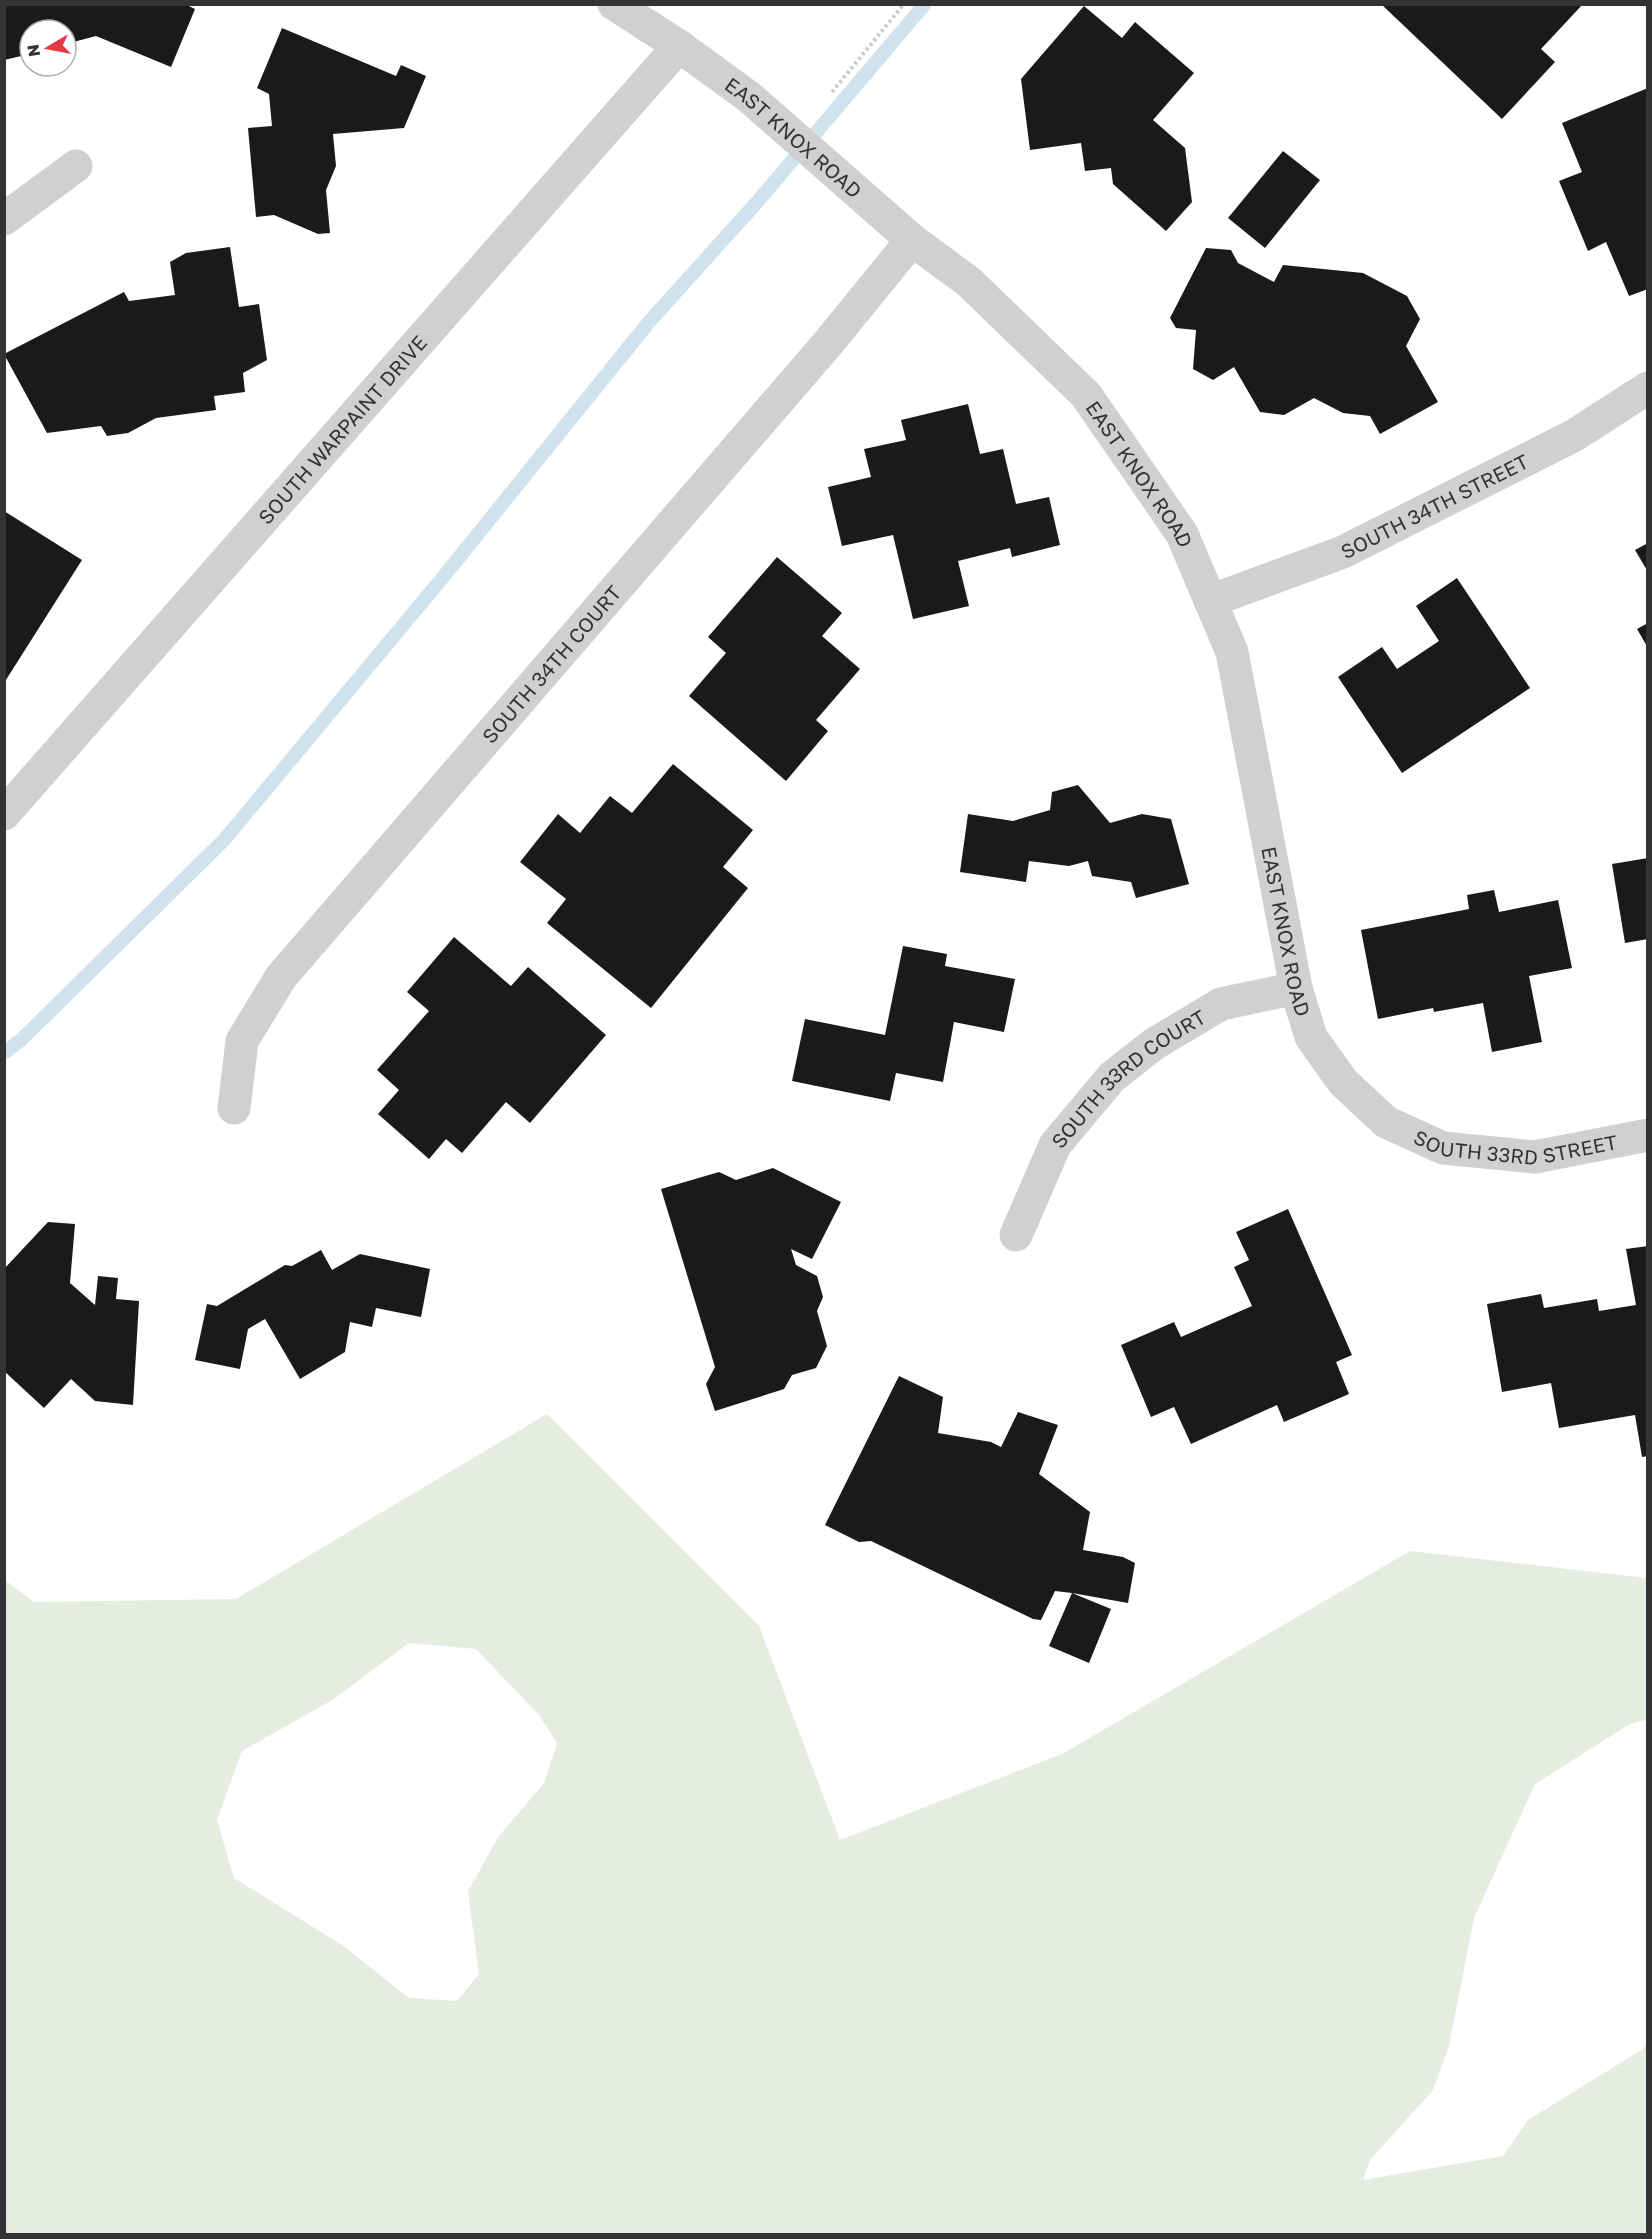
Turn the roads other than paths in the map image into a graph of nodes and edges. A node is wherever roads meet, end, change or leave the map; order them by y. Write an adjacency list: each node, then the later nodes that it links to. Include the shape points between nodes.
1 (614, 4): 2 (street, EAST KNOX ROAD)
2 (679, 46): 5 (street, EAST KNOX ROAD, via 749,97); 8 (street, SOUTH WARPAINT DRIVE)
3 (76, 166): 4 (street)
4 (4, 219)
5 (912, 240): 7 (street, EAST KNOX ROAD, via 969,282 1086,395 1182,534); 10 (street, SOUTH 34TH COURT, via 822,352 281,977 242,1041)
6 (1647, 388): 7 (street, SOUTH 34TH STREET, via 1573,436 1343,552)
7 (1210, 601): 9 (street, EAST KNOX ROAD, via 1232,652)
8 (4, 814)
9 (1296, 988): 11 (street, EAST KNOX ROAD, via 1311,1037 1343,1082); 13 (street, SOUTH 33RD COURT, via 1221,1004 1154,1044 1112,1077 1055,1145)
10 (234, 1108)
11 (1386, 1122): 12 (street, SOUTH 33RD STREET, via 1443,1148 1535,1157)
12 (1647, 1135)
13 (1016, 1235)

